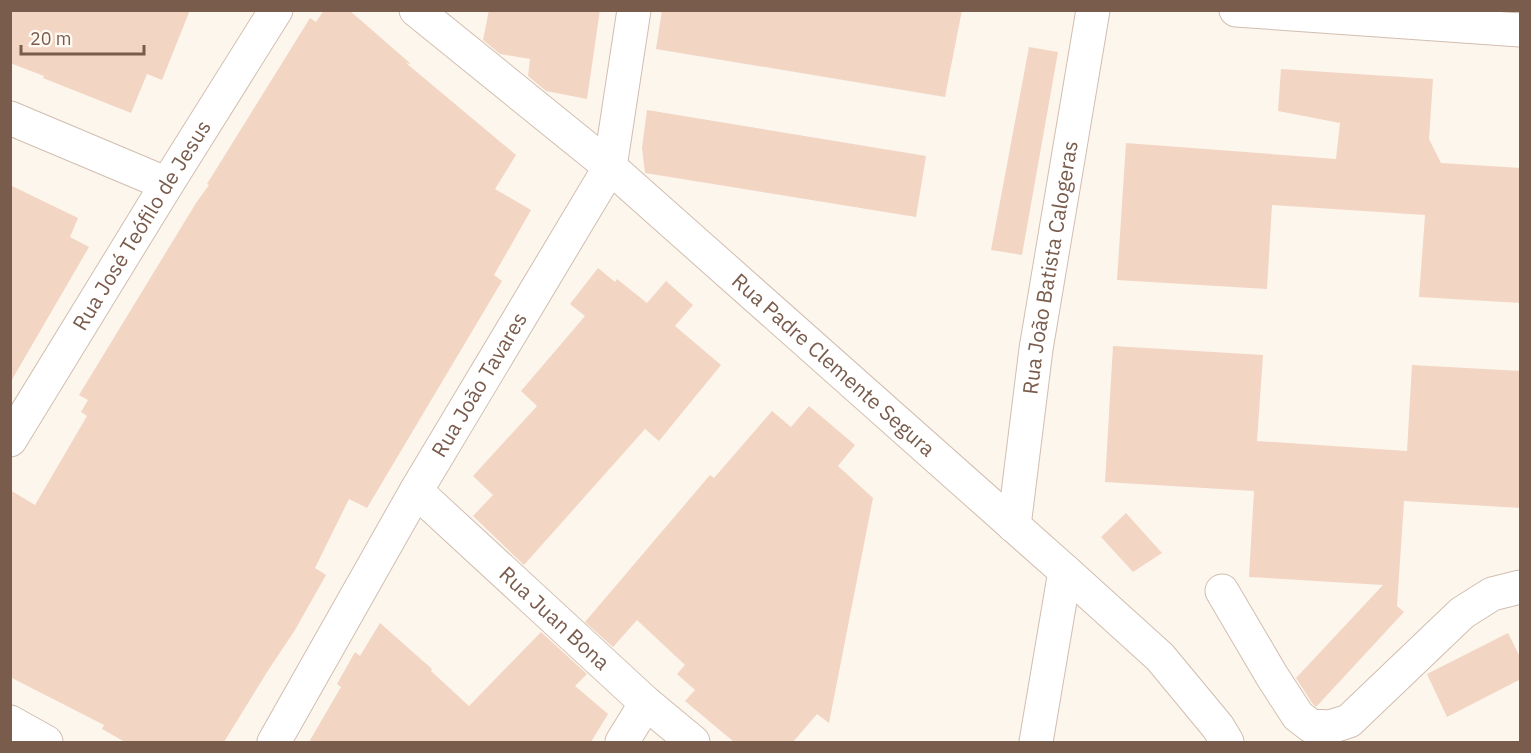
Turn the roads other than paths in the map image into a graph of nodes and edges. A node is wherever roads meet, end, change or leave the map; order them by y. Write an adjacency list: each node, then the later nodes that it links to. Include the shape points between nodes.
1 (276, 10): 9 (street, Rua José Teófilo de Jesus)
2 (416, 10): 8 (street, Rua Padre Clemente Segura)
3 (634, 10): 8 (street, Rua João Tavares)
4 (1093, 10): 12 (street, Rua João Batista Calogeras, via 1036,349)
5 (1236, 10): 6 (street)
6 (1521, 30)
7 (10, 118): 9 (street)
8 (610, 167): 11 (street, Rua João Tavares); 12 (street, Rua Padre Clemente Segura)
9 (167, 184): 10 (street, Rua José Teófilo de Jesus)
10 (10, 440)
11 (416, 491): 16 (street, Rua Juan Bona); 19 (street, Rua João Tavares)
12 (1014, 526): 13 (street, Rua Padre Clemente Segura)
13 (1065, 571): 22 (street); 23 (street, Rua Padre Clemente Segura, via 1160,657)
14 (1521, 587): 15 (street, via 1492,594 1462,613 1349,721 1330,727 1311,726 1299,717)
15 (1222, 591)
16 (646, 703): 20 (street); 21 (street, Rua Juan Bona)
17 (10, 722): 18 (street)
18 (46, 742)
19 (274, 742)
20 (622, 742)
21 (693, 742)
22 (1036, 742)
23 (1227, 742)

